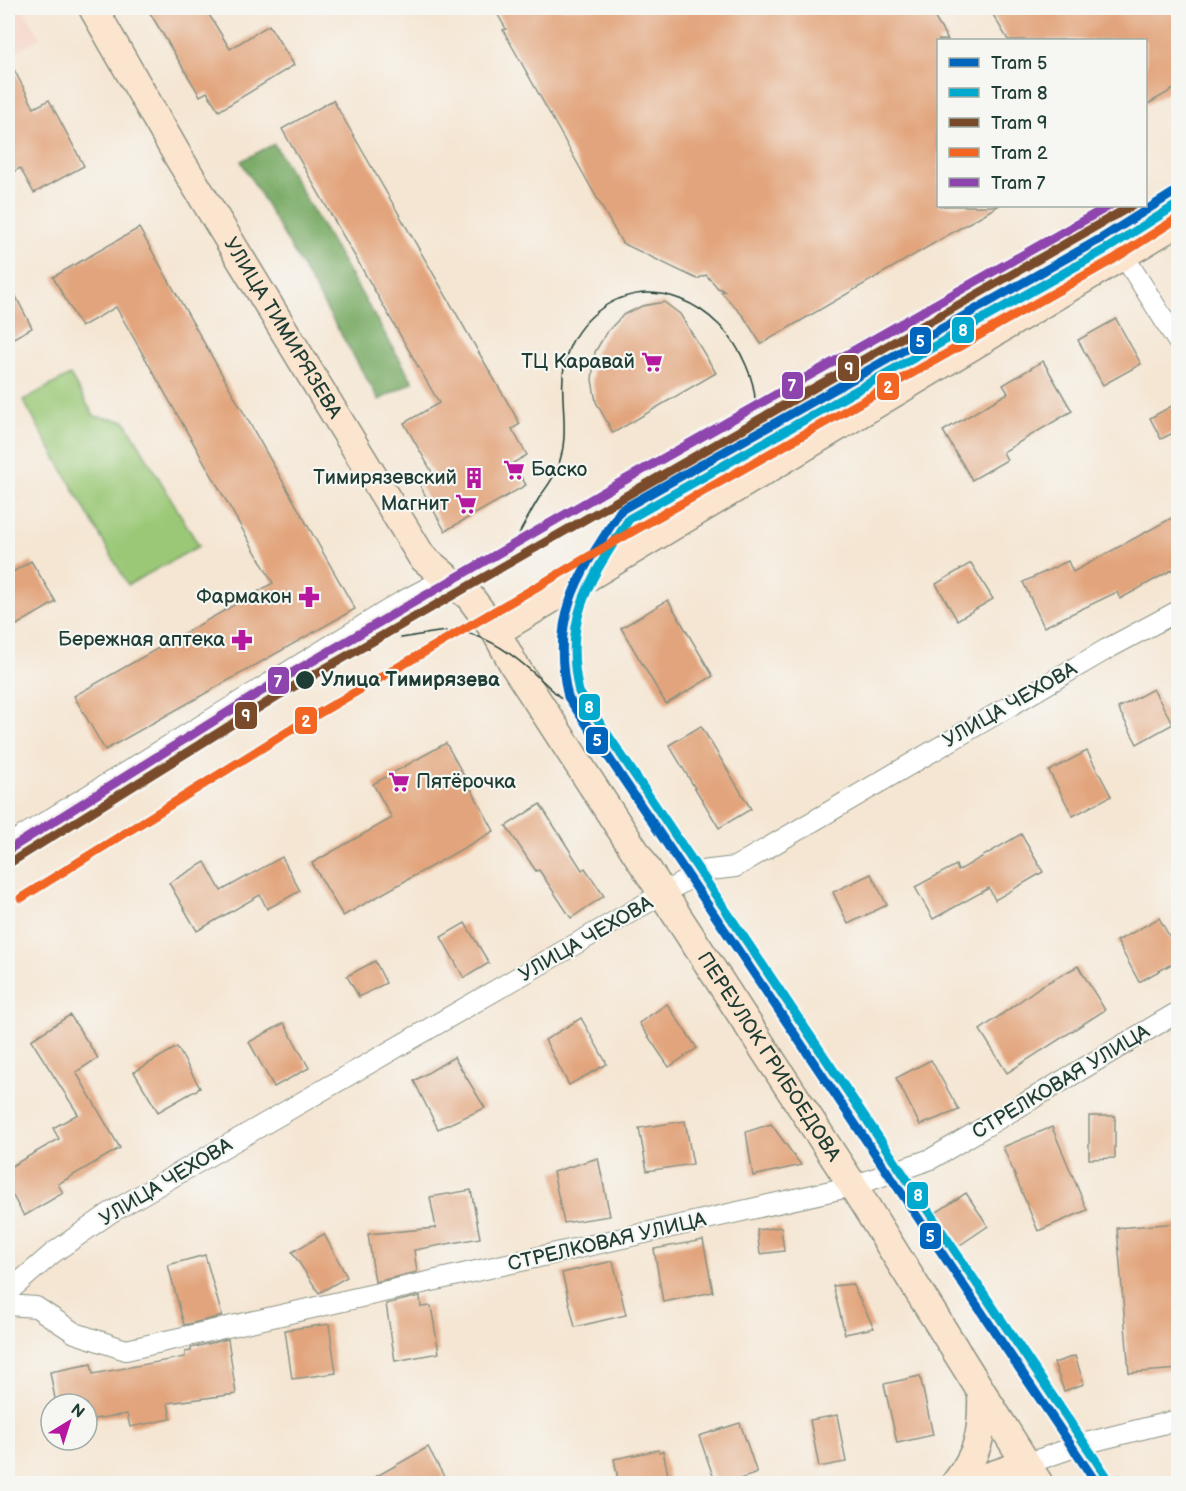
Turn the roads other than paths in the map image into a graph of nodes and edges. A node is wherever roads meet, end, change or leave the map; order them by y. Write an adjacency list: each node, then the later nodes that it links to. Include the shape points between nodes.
1 (93, 8): 5 (street, УЛИЦА ТИМИРЯЗЕВА, via 179,158 422,557)
2 (1179, 222): 3 (street)
3 (1124, 256): 4 (street); 7 (street)
4 (1179, 342)
5 (446, 578): 7 (street, УЛИЦА ТИМИРЯЗЕВА, via 470,597); 8 (street)
6 (1179, 610): 9 (street, УЛИЦА ЧЕХОВА, via 735,867 702,871)
7 (496, 632): 9 (street, ПЕРЕУЛОК ГРИБОЕДОВА)
8 (8, 845)
9 (664, 894): 11 (street, ПЕРЕУЛОК ГРИБОЕДОВА); 12 (street, УЛИЦА ЧЕХОВА, via 110,1213 53,1253)
10 (1179, 1012): 11 (street, СТРЕЛКОВАЯ УЛИЦА, via 931,1159)
11 (853, 1186): 13 (street, СТРЕЛКОВАЯ УЛИЦА, via 126,1350 75,1333 36,1307); 14 (street, ПЕРЕУЛОК ГРИБОЕДОВА)
12 (8, 1292)
13 (8, 1305)
14 (982, 1394): 16 (street, ПЕРЕУЛОК ГРИБОЕДОВА); 17 (street, via 979,1441 972,1462)
15 (1179, 1420): 16 (street, via 1086,1443)
16 (1004, 1478)
17 (954, 1484)

